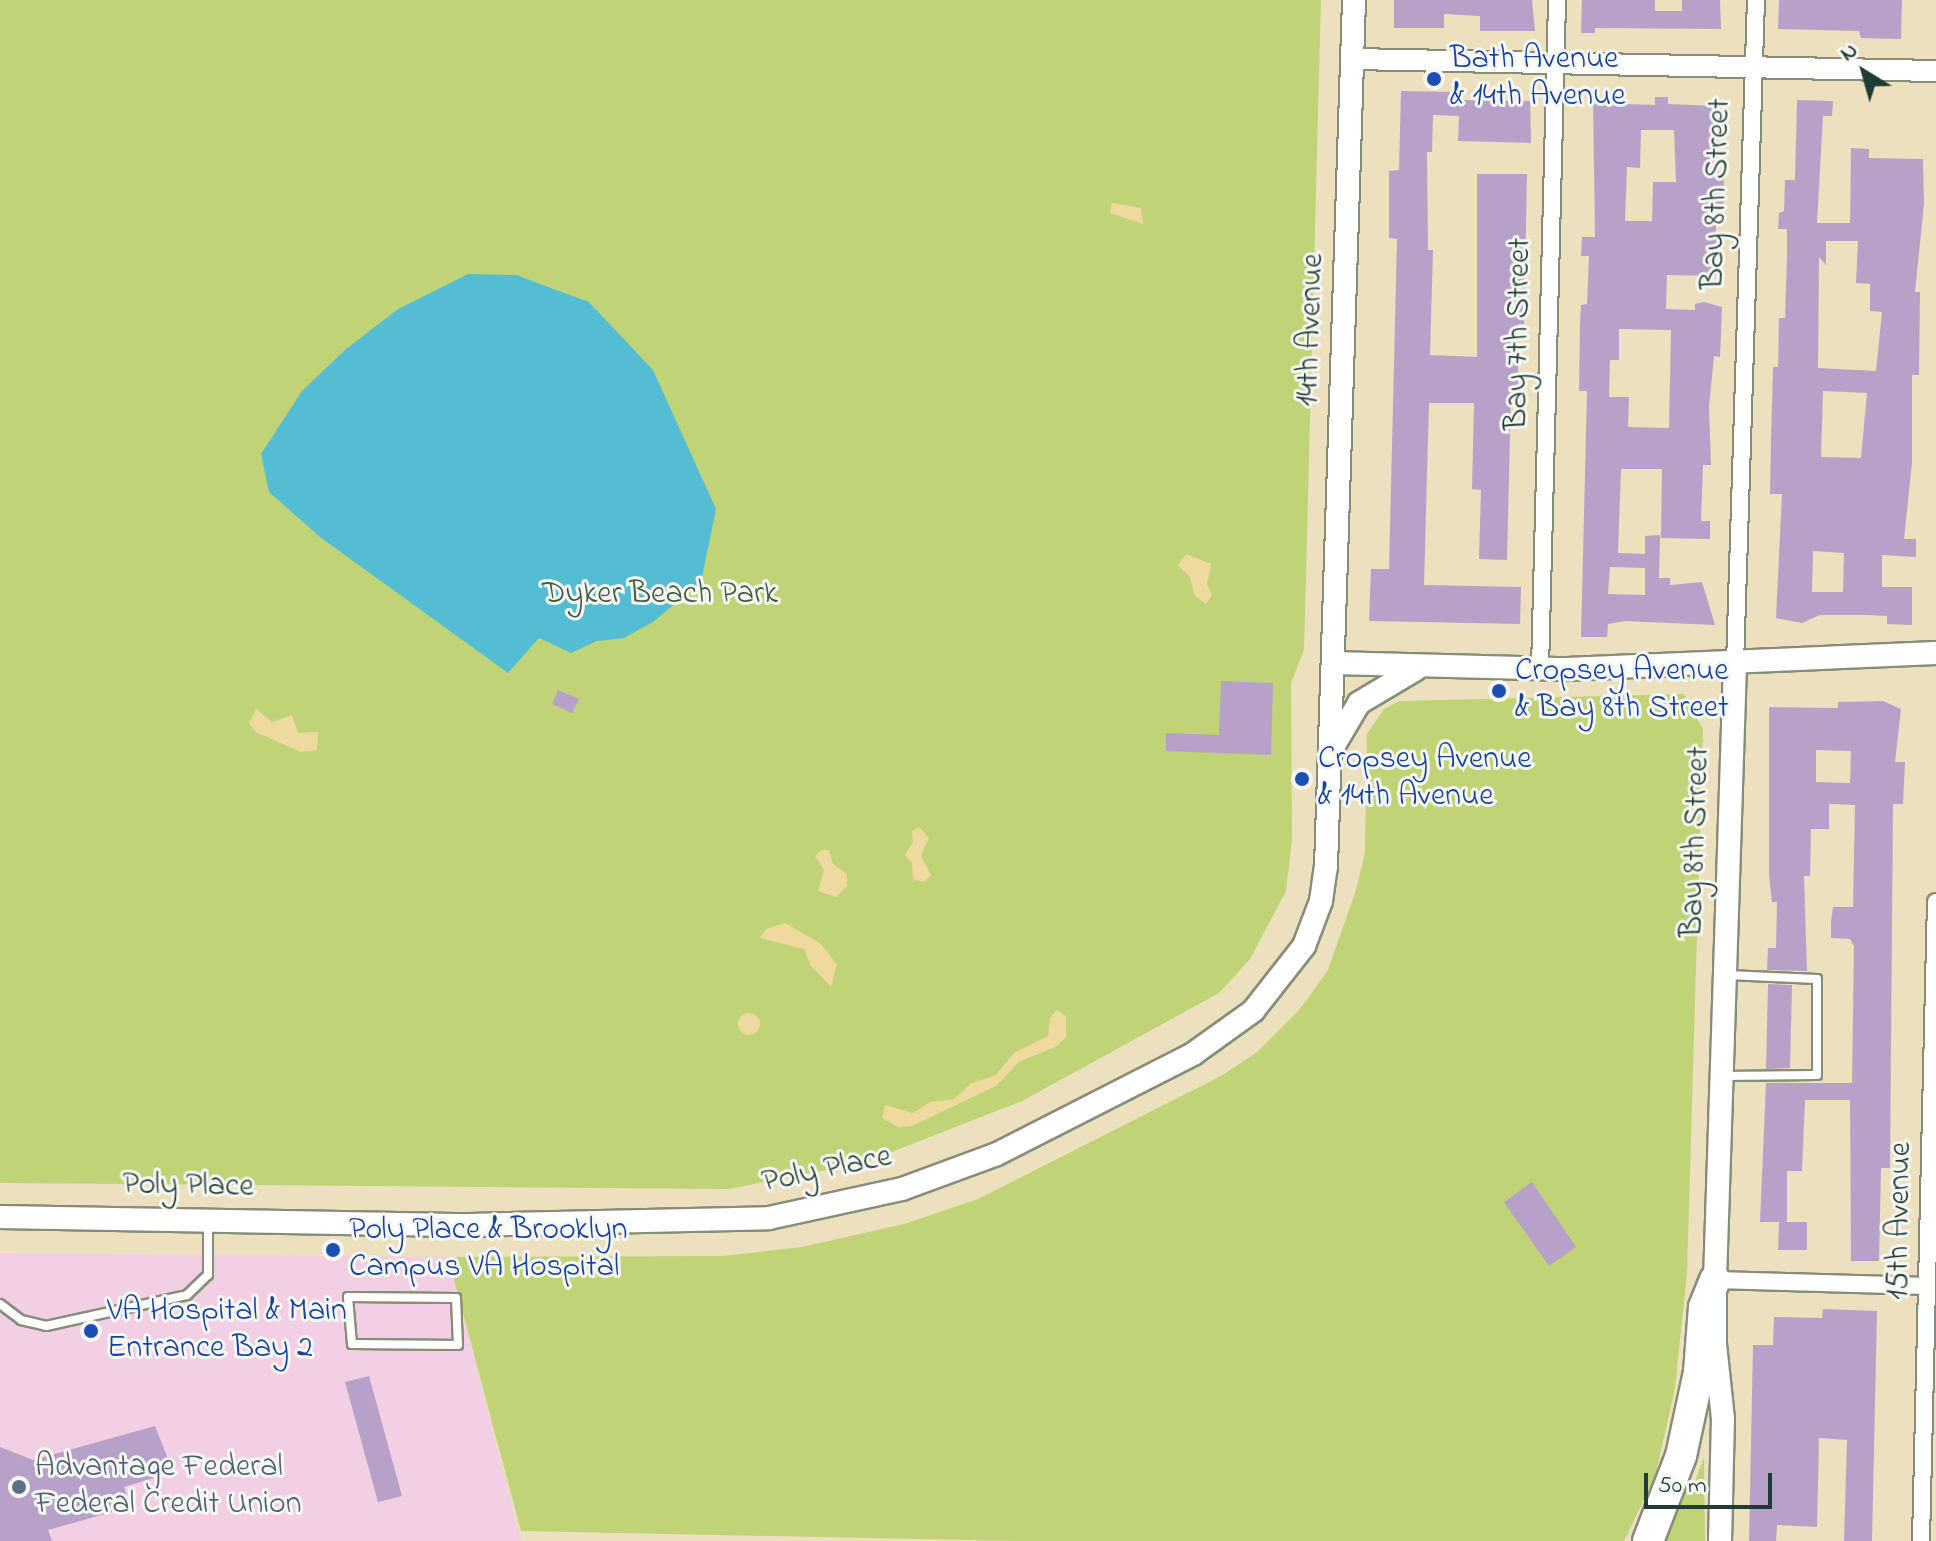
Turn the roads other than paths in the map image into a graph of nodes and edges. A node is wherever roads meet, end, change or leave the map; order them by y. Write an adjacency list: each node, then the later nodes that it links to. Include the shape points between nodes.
1 (1354, 0): 4 (main road, 14th Avenue)
2 (1557, 0): 5 (street, Bay 7th Street)
3 (1756, 0): 6 (street, Bay 8th Street)
4 (1353, 59): 5 (street); 9 (main road, 14th Avenue)
5 (1555, 62): 6 (street); 12 (street, Bay 7th Street)
6 (1754, 68): 7 (street); 10 (street, Bay 8th Street)
7 (1936, 71)
8 (1936, 653): 10 (main road)
9 (1333, 663): 11 (main road); 13 (main road, Poly Place)
10 (1735, 664): 12 (main road); 15 (main road, Bay 8th Street)
11 (1421, 667): 12 (main road); 13 (main road, via 1359,703)
12 (1540, 669)
13 (1330, 753): 18 (main road, Poly Place, via 1321,901 1304,946 1274,989 1228,1033 1193,1054 977,1162 859,1200 730,1222)
14 (1936, 902): 20 (street, 15th Avenue)
15 (1725, 974): 16 (main road, Bay 8th Street); 16 (lane, via 1817,979 1817,1075)
16 (1722, 1076): 19 (main road, Bay 8th Street)
17 (0, 1217): 18 (main road, Poly Place)
18 (208, 1220): 22 (lane, via 208,1275 187,1295 46,1326 21,1320)
19 (1715, 1280): 20 (street); 23 (main road, Bay 8th Street); 25 (highway, via 1704,1307 1699,1372 1681,1456)
20 (1927, 1286): 24 (street, 15th Avenue)
21 (348, 1297): 21 (lane, via 456,1298 458,1345 352,1344)
22 (0, 1304)
23 (1715, 1344): 26 (highway, via 1696,1460); 27 (main road, Bay 8th Street, via 1723,1419)
24 (1930, 1454): 28 (street, 15th Avenue)
25 (1648, 1541)
26 (1666, 1541)
27 (1720, 1541)
28 (1921, 1541)

